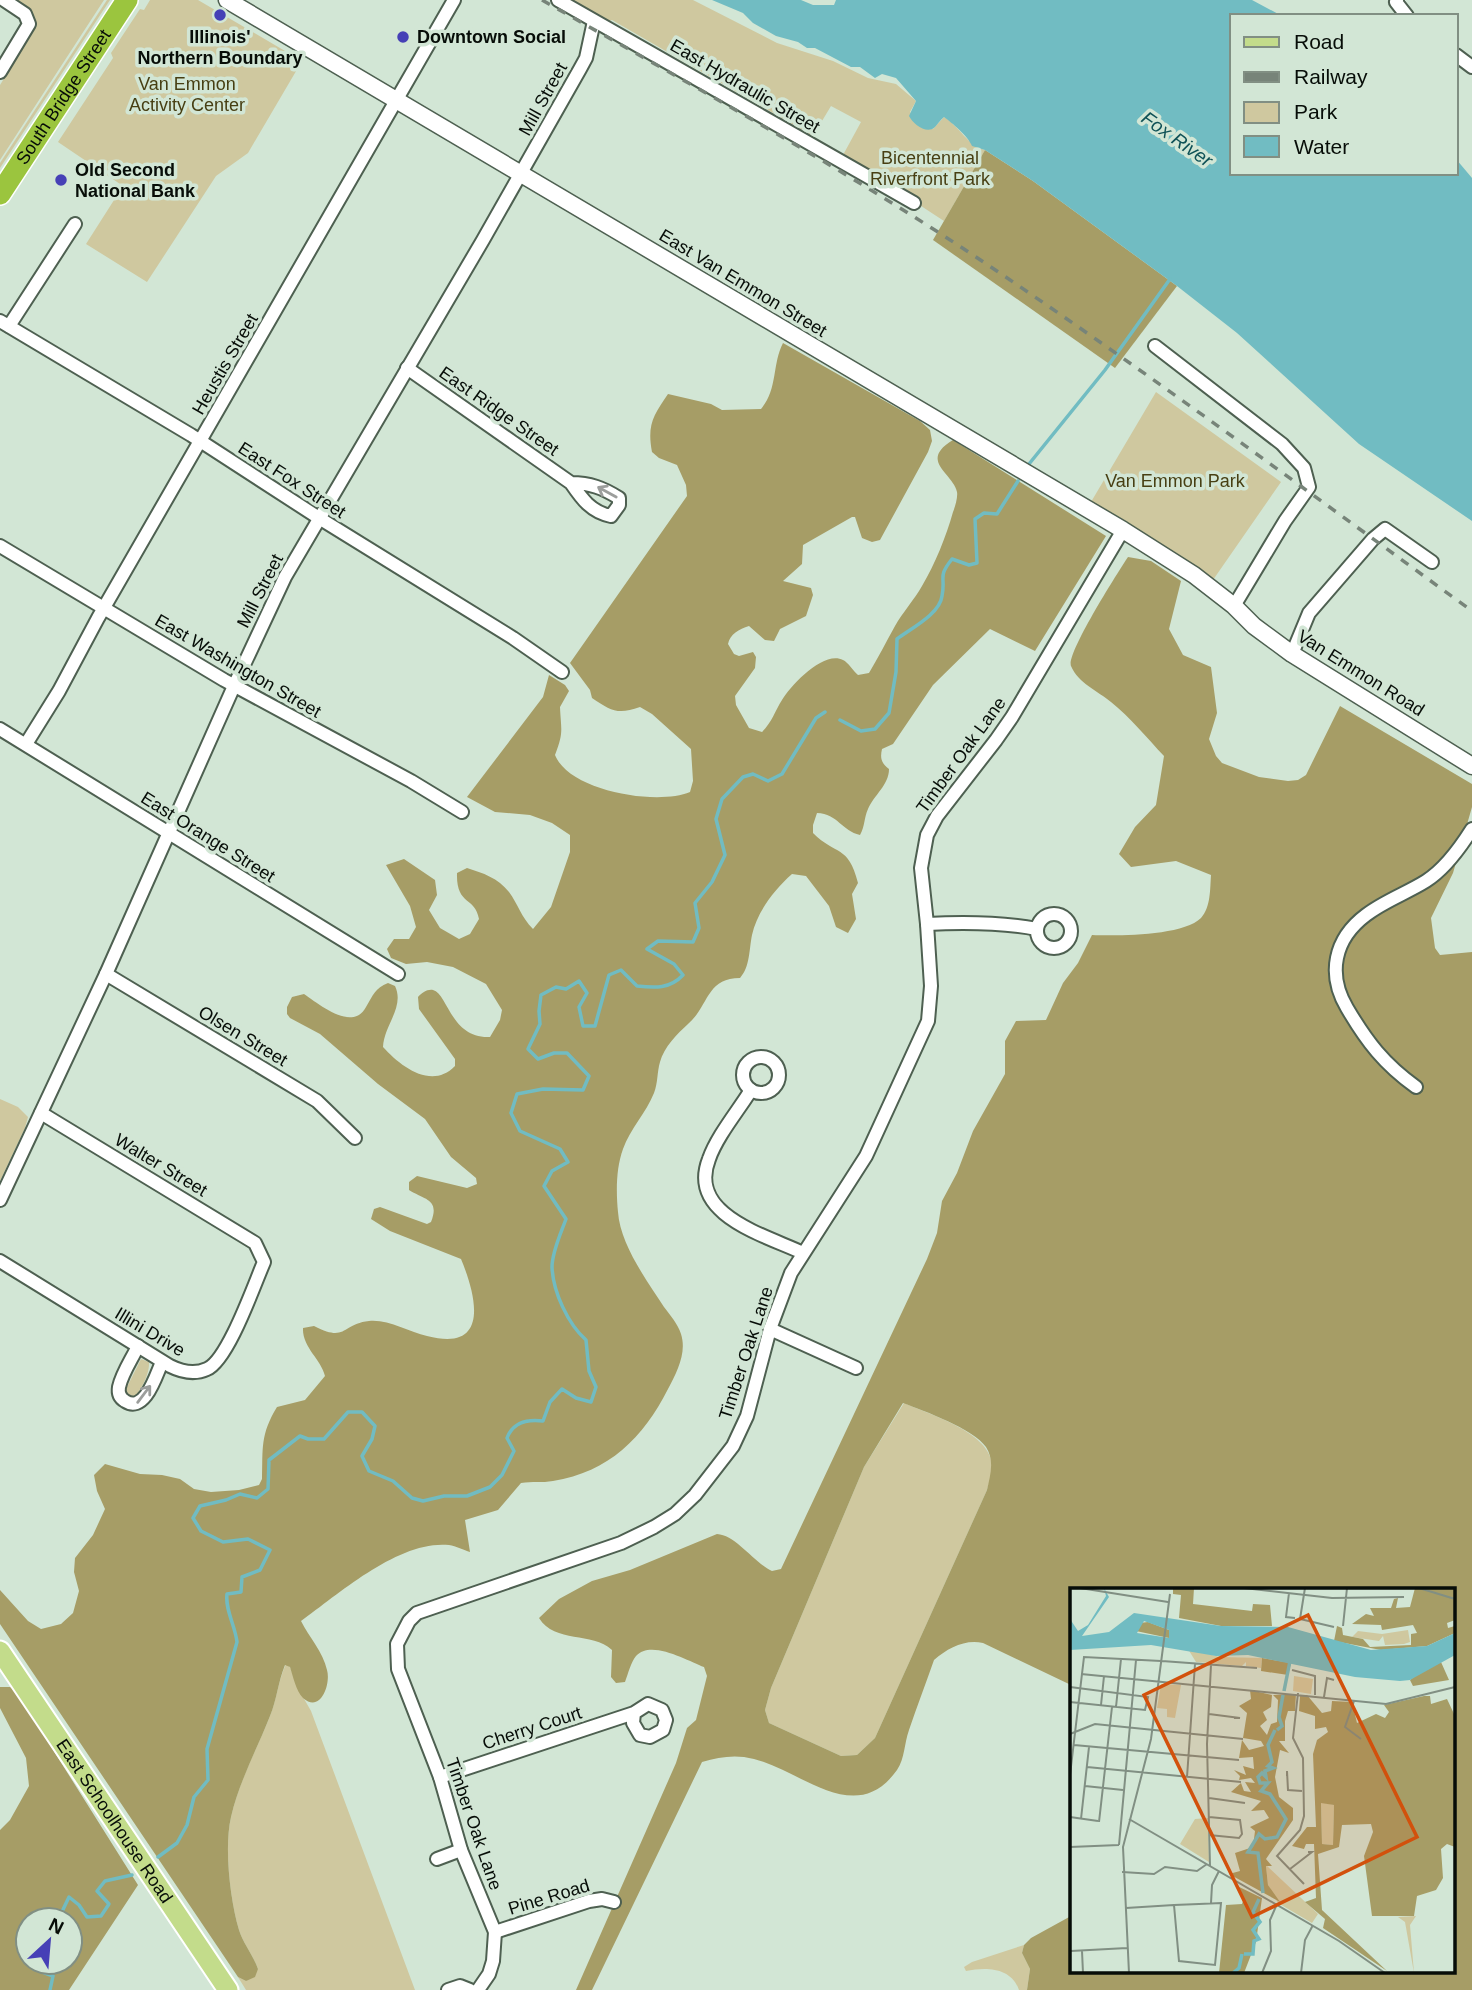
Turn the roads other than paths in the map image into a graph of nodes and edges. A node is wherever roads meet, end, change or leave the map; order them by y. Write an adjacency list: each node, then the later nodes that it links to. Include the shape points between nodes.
1 (4, 0): 7 (street, via 25,14 29,24)
2 (127, 0): 10 (highway, South Bridge Street)
3 (227, 0): 8 (street, East Van Emmon Street)
4 (454, 0): 8 (street, Heustis Street)
5 (558, 0): 6 (street, East Hydraulic Street)
6 (594, 20): 9 (street, Mill Street, via 586,58); 11 (street, East Hydraulic Street)
7 (0, 72)
8 (397, 100): 9 (street, East Van Emmon Street); 16 (street, Heustis Street)
9 (521, 173): 15 (street, Mill Street); 19 (street, East Van Emmon Street)
10 (0, 194)
11 (914, 203)
12 (75, 224): 13 (street)
13 (5, 323): 16 (street, East Fox Street)
14 (1156, 346): 22 (street, via 1282,444 1304,468 1309,487)
15 (407, 368): 17 (street, East Ridge Street); 18 (street, Mill Street)
16 (201, 441): 18 (street, East Fox Street); 23 (street, Heustis Street)
17 (571, 482)
18 (318, 518): 25 (street, East Fox Street); 26 (street, Mill Street)
19 (1123, 530): 22 (street, East Van Emmon Street); 33 (street, Timber Oak Lane, via 1012,717 927,835 921,868)
20 (0, 546): 23 (street, East Washington Street)
21 (1432, 562): 24 (street, via 1385,529 1309,612)
22 (1234, 606): 24 (street, Van Emmon Road)
23 (104, 608): 26 (street, East Washington Street); 28 (street, Heustis Street)
24 (1292, 654): 29 (street, Van Emmon Road)
25 (562, 672)
26 (234, 685): 30 (street, East Washington Street); 32 (street, Mill Street)
27 (0, 729): 28 (street, East Orange Street)
28 (26, 744): 32 (street, East Orange Street)
29 (1472, 766)
30 (462, 812)
31 (1472, 829): 37 (street, via 1429,880 1366,914 1349,930 1339,945 1334,968 1342,1000 1365,1039 1392,1070)
32 (169, 834): 35 (street, Mill Street); 36 (street, East Orange Street)
33 (928, 924): 34 (street, via 974,921); 43 (street, Timber Oak Lane, via 928,1021 866,1156)
34 (1037, 929)
35 (106, 974): 39 (street, Mill Street); 40 (street, Olsen Street, via 317,1101)
36 (398, 975)
37 (1416, 1087)
38 (751, 1090): 43 (street, via 709,1157 704,1177 711,1201 727,1217)
39 (41, 1113): 41 (street, Mill Street); 42 (street, Walter Street, via 255,1243)
40 (355, 1138)
41 (0, 1200)
42 (260, 1252): 47 (street, Illini Drive, via 264,1262 215,1364 191,1373)
43 (803, 1253): 45 (street, Timber Oak Lane)
44 (0, 1261): 46 (street, Illini Drive)
45 (770, 1329): 48 (street); 51 (street, Timber Oak Lane, via 747,1416 733,1446 695,1496 675,1514 621,1543 425,1611 409,1621 397,1644 398,1669)
46 (138, 1346): 47 (street, Illini Drive); 47 (street, one-way to 47, via 119,1385 122,1400 137,1404 145,1398)
47 (162, 1362)
48 (856, 1368)
49 (0, 1651): 56 (main road, East Schoolhouse Road)
50 (634, 1713): 51 (street, Cherry Court)
51 (440, 1777): 52 (street, Timber Oak Lane)
52 (461, 1850): 53 (street); 55 (street, Timber Oak Lane)
53 (437, 1859)
54 (614, 1902): 55 (street, Pine Road, via 589,1900)
55 (495, 1933): 59 (street, via 493,1961)
56 (224, 1988)
57 (448, 1990): 58 (street, via 460,1986)
58 (470, 1990)
59 (478, 1990)

